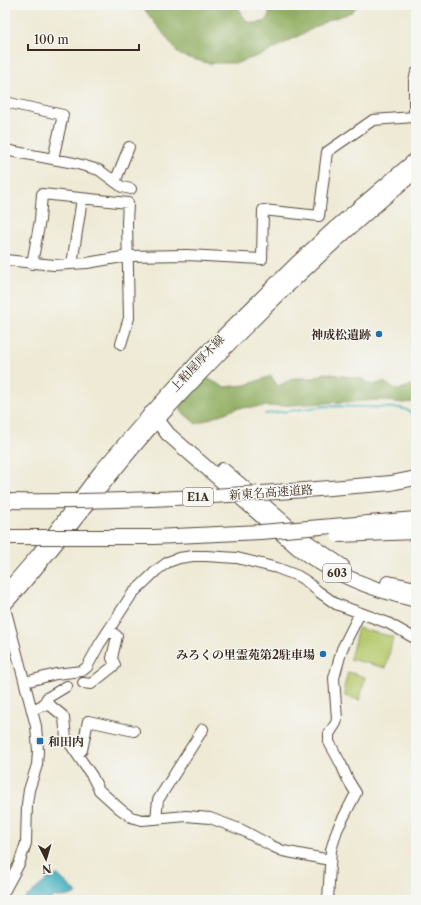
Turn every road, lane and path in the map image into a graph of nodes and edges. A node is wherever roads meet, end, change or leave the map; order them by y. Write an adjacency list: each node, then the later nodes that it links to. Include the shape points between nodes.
1 (416, 73): 12 (street, via 414,117 373,120 328,152 319,216 263,210 262,259 187,254)
2 (5, 102): 6 (street, via 63,115)
3 (129, 147): 9 (street)
4 (5, 150): 6 (street)
5 (416, 158): 8 (main road, 上粕屋厚木線)
6 (53, 159): 9 (street, via 99,170)
7 (416, 172): 8 (main road, 上粕屋厚木線)
8 (399, 179): 17 (main road, 上粕屋厚木線)
9 (115, 182): 10 (street)
10 (131, 189)
11 (82, 198): 12 (street, via 128,203); 14 (street, via 42,194); 15 (street)
12 (128, 256): 15 (street); 16 (street, via 129,318)
13 (5, 260): 14 (street)
14 (32, 264): 15 (street)
15 (72, 264)
16 (121, 344)
17 (154, 417): 21 (highway, 603); 25 (main road, 上粕屋厚木線, via 110,477)
18 (416, 479): 19 (highway, 新東名高速道路 / E1A, bridge, via 226,496)
19 (5, 501)
20 (416, 519): 24 (highway, bridge, via 261,532)
21 (274, 521): 26 (highway, 603, via 339,564 363,576); 28 (highway, 603, via 310,558 340,575 357,583)
22 (416, 532): 24 (highway, bridge)
23 (5, 537): 24 (highway, bridge)
24 (154, 537)
25 (20, 582): 27 (main road, 上粕屋厚木線); 29 (main road, 上粕屋厚木線)
26 (416, 589)
27 (5, 592)
28 (416, 600)
29 (5, 605)
30 (5, 608): 34 (street)
31 (360, 613): 32 (street, via 336,604 302,579 277,568 237,558 193,556 168,562 157,570 132,594); 33 (street, via 388,623); 43 (street, via 342,649 334,678 338,719 329,734 330,746 356,793 337,830)
32 (109, 630): 34 (street, via 90,663 82,671); 35 (street, via 117,636 112,658 115,665 91,684)
33 (416, 639)
34 (24, 682): 38 (street)
35 (83, 683)
36 (67, 686): 37 (street, via 47,698)
37 (43, 705): 38 (street); 41 (street, via 51,706 62,715 66,738)
38 (32, 710): 44 (street, via 38,751 27,804 26,843 19,864)
39 (203, 729): 42 (street, via 158,800)
40 (134, 732): 41 (street, via 88,721 82,750)
41 (78, 754): 42 (street, via 99,790 120,809 136,819)
42 (156, 819): 43 (street, via 186,816 210,818 283,850)
43 (330, 860): 45 (street)
44 (5, 890)
45 (328, 900)

